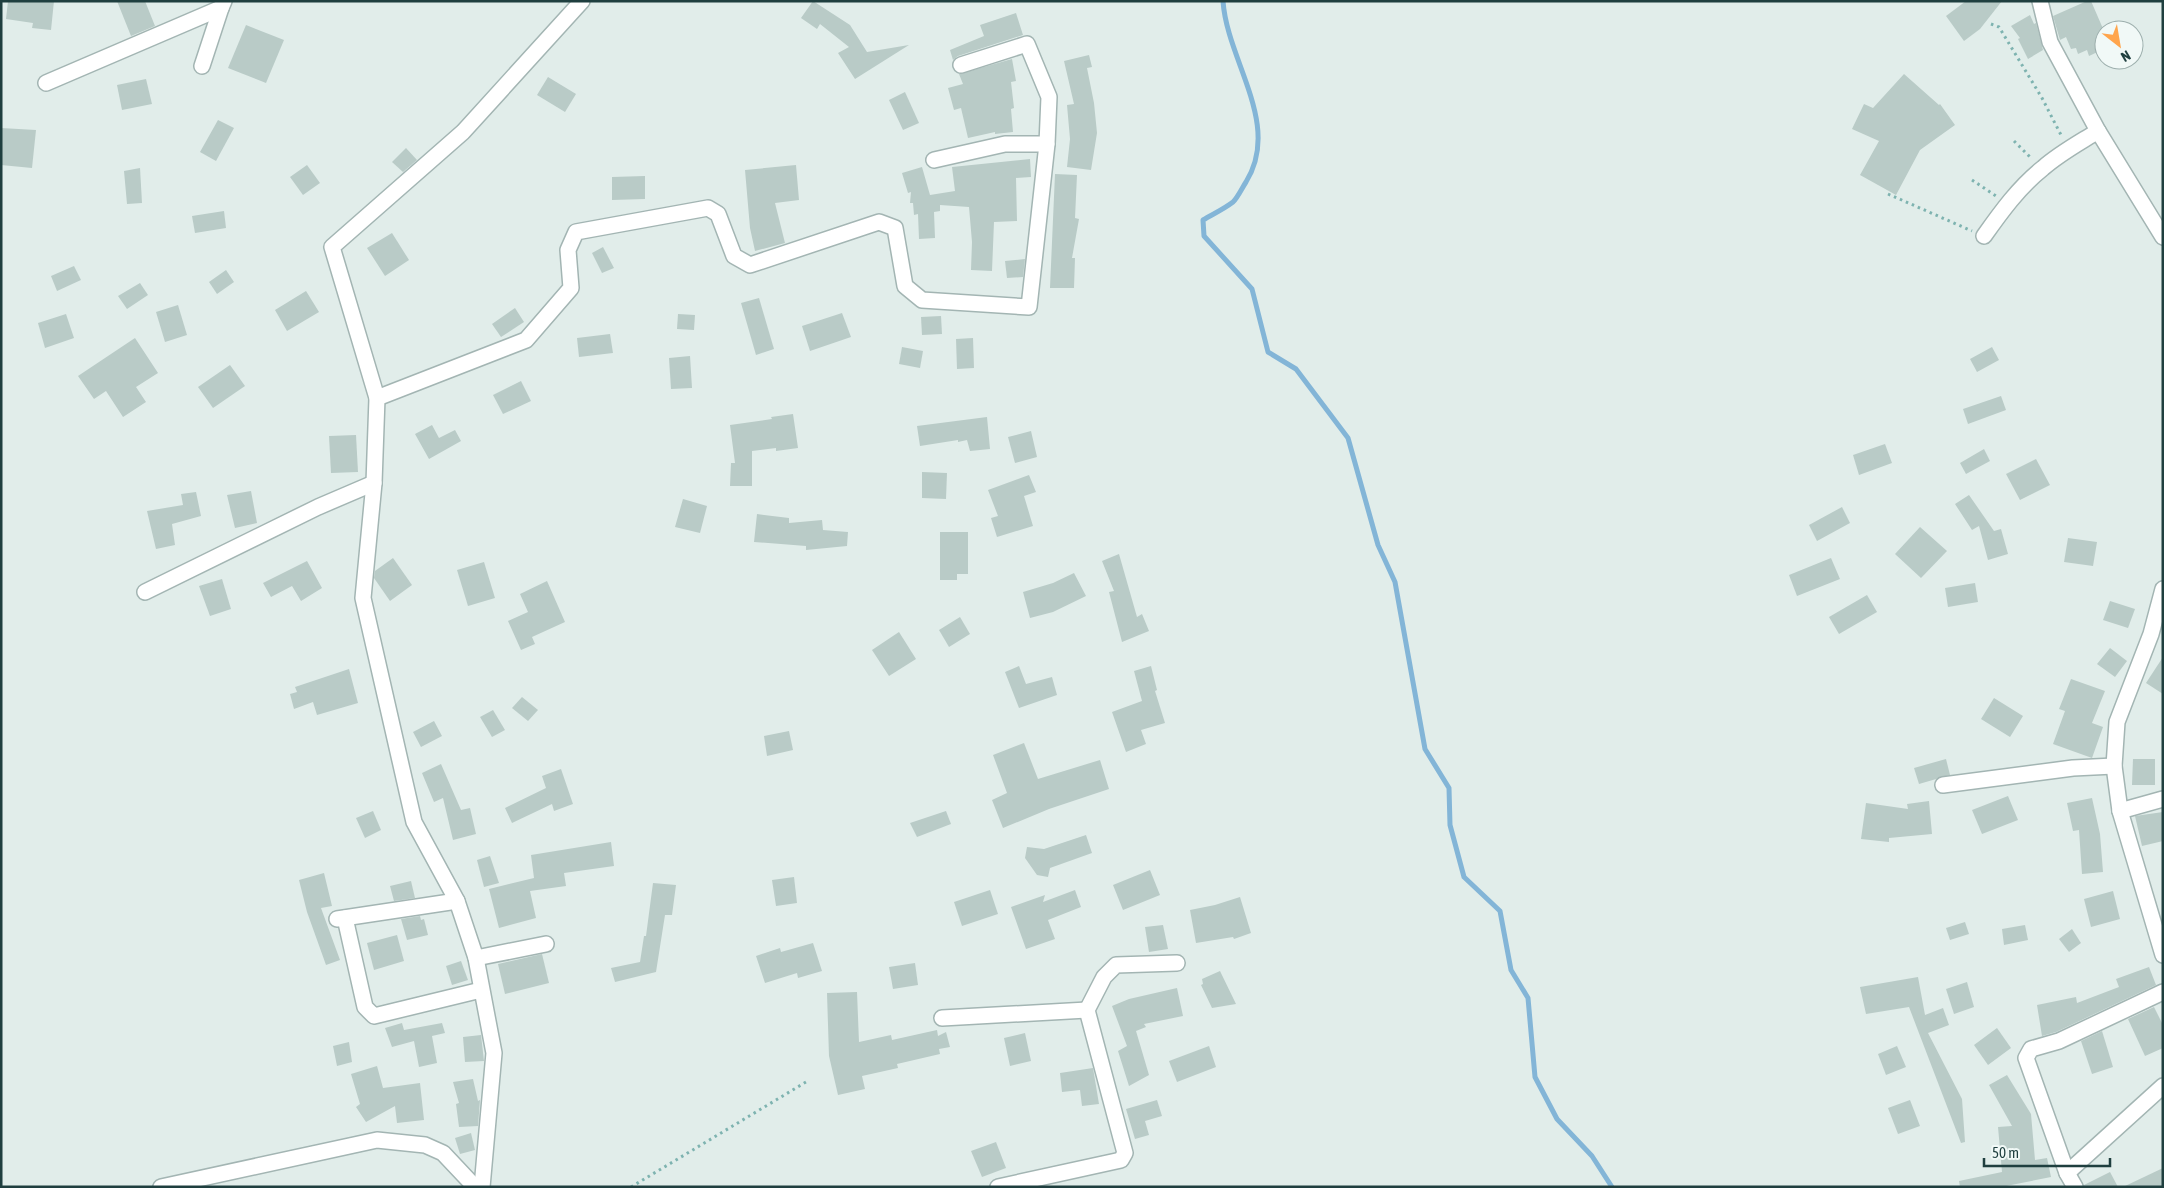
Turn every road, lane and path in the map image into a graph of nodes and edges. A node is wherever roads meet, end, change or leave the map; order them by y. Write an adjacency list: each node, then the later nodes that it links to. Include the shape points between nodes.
1 (2040, 1): 8 (street, via 2050,42)
2 (579, 2): 19 (street, via 463,132 332,247)
3 (222, 5): 6 (street); 7 (street)
4 (1990, 24): 11 (path, via 1999,27)
5 (961, 65): 10 (street, via 1027,44 1049,97)
6 (202, 66)
7 (46, 83)
8 (2098, 131): 11 (street); 18 (street)
9 (2014, 141): 13 (path)
10 (1048, 144): 12 (street, via 1005,144); 19 (street, via 1029,307 922,300 905,286 895,228 879,222 750,266 734,256 718,214 708,208 576,232 568,250 572,288 526,340)
11 (2068, 149): 13 (street)
12 (934, 160)
13 (2042, 168): 16 (street)
14 (1972, 180): 16 (path)
15 (1888, 194): 17 (path)
16 (2007, 204): 17 (street)
17 (1984, 236)
18 (2163, 237)
19 (377, 398): 20 (street)
20 (374, 483): 22 (street); 27 (street, via 363,598 414,822)
21 (2163, 588): 23 (street, via 2151,634 2117,722)
22 (145, 592)
23 (2114, 766): 24 (street, via 2073,768); 26 (street)
24 (1942, 785)
25 (2163, 799): 26 (street)
26 (2120, 811): 29 (street)
27 (456, 901): 30 (street); 32 (street, via 340,918 365,1007 374,1016)
28 (546, 944): 30 (street)
29 (2163, 955)
30 (476, 958): 32 (street)
31 (1177, 963): 34 (street, via 1116,965 1104,977)
32 (481, 990): 41 (street, via 494,1053)
33 (2163, 992): 38 (street, via 2059,1041 2031,1049 2026,1058)
34 (1087, 1010): 35 (street); 43 (street, via 1125,1152 1121,1160)
35 (942, 1018)
36 (806, 1082): 42 (path)
37 (2163, 1086): 38 (street)
38 (2067, 1173): 44 (street)
39 (161, 1187): 40 (street, via 377,1140 425,1146 443,1154)
40 (476, 1187)
41 (482, 1187)
42 (631, 1187)
43 (998, 1187)
44 (2075, 1187)

